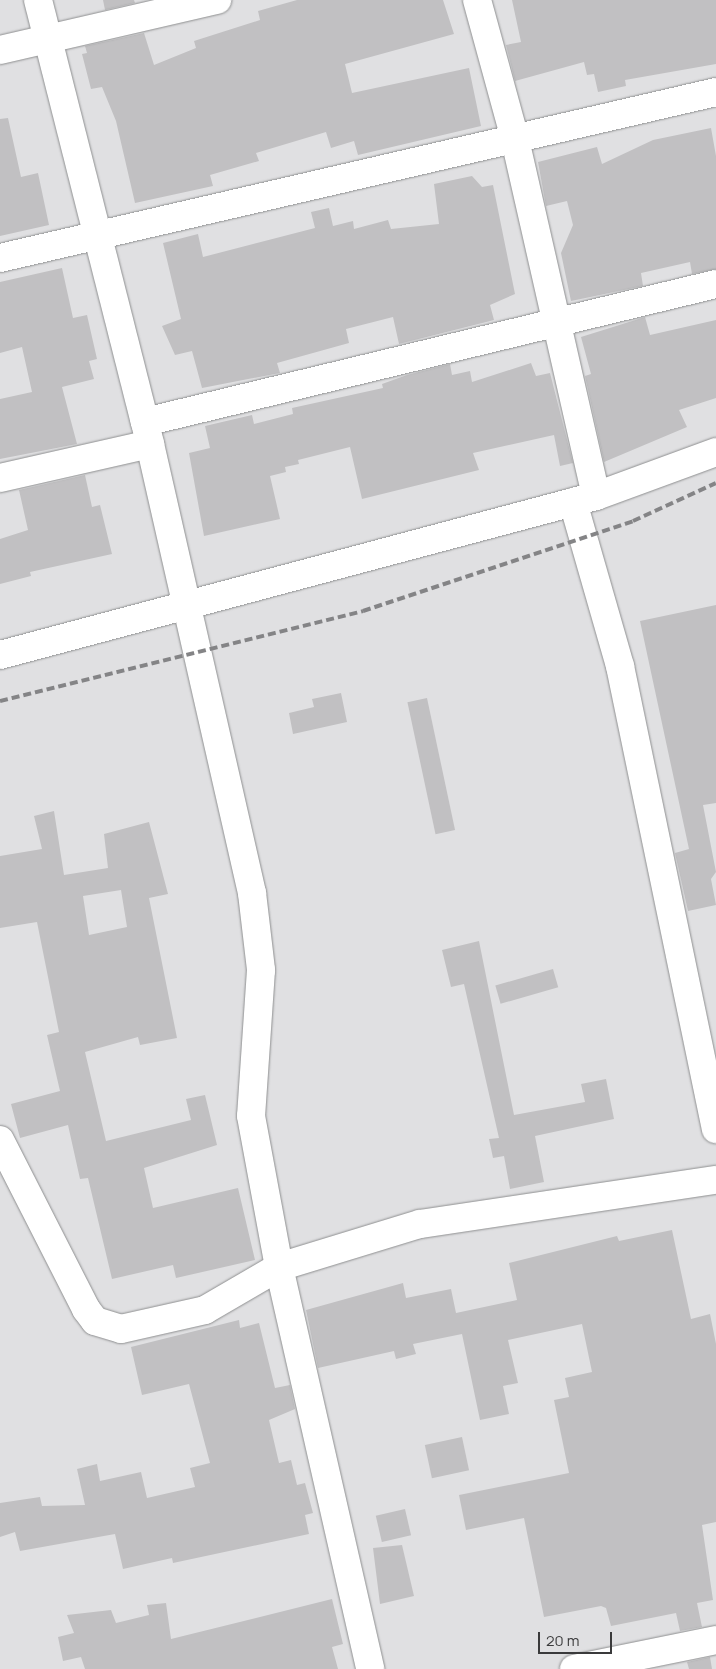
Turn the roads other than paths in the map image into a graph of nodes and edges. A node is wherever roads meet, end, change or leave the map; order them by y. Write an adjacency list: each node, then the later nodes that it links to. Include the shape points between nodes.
1 (38, 0): 4 (street)
2 (217, 0): 4 (street)
3 (477, 0): 7 (street)
4 (48, 39): 5 (street); 8 (street)
5 (0, 50)
6 (716, 92): 7 (street)
7 (514, 135): 8 (street); 11 (street)
8 (97, 236): 9 (street); 12 (street)
9 (0, 258)
10 (716, 284): 11 (street)
11 (557, 323): 12 (street); 15 (street)
12 (147, 433): 14 (street); 16 (street)
13 (716, 452): 15 (street)
14 (0, 478)
15 (584, 499): 16 (street); 18 (street)
16 (185, 605): 17 (street); 21 (street, via 252,893 261,970 251,1116)
17 (0, 655)
18 (716, 1128)
19 (0, 1140): 21 (street, via 95,1320 121,1329 205,1310)
20 (716, 1180): 21 (street, via 420,1224)
21 (279, 1267): 23 (street)
22 (716, 1640): 24 (street)
23 (370, 1669)
24 (574, 1669)

